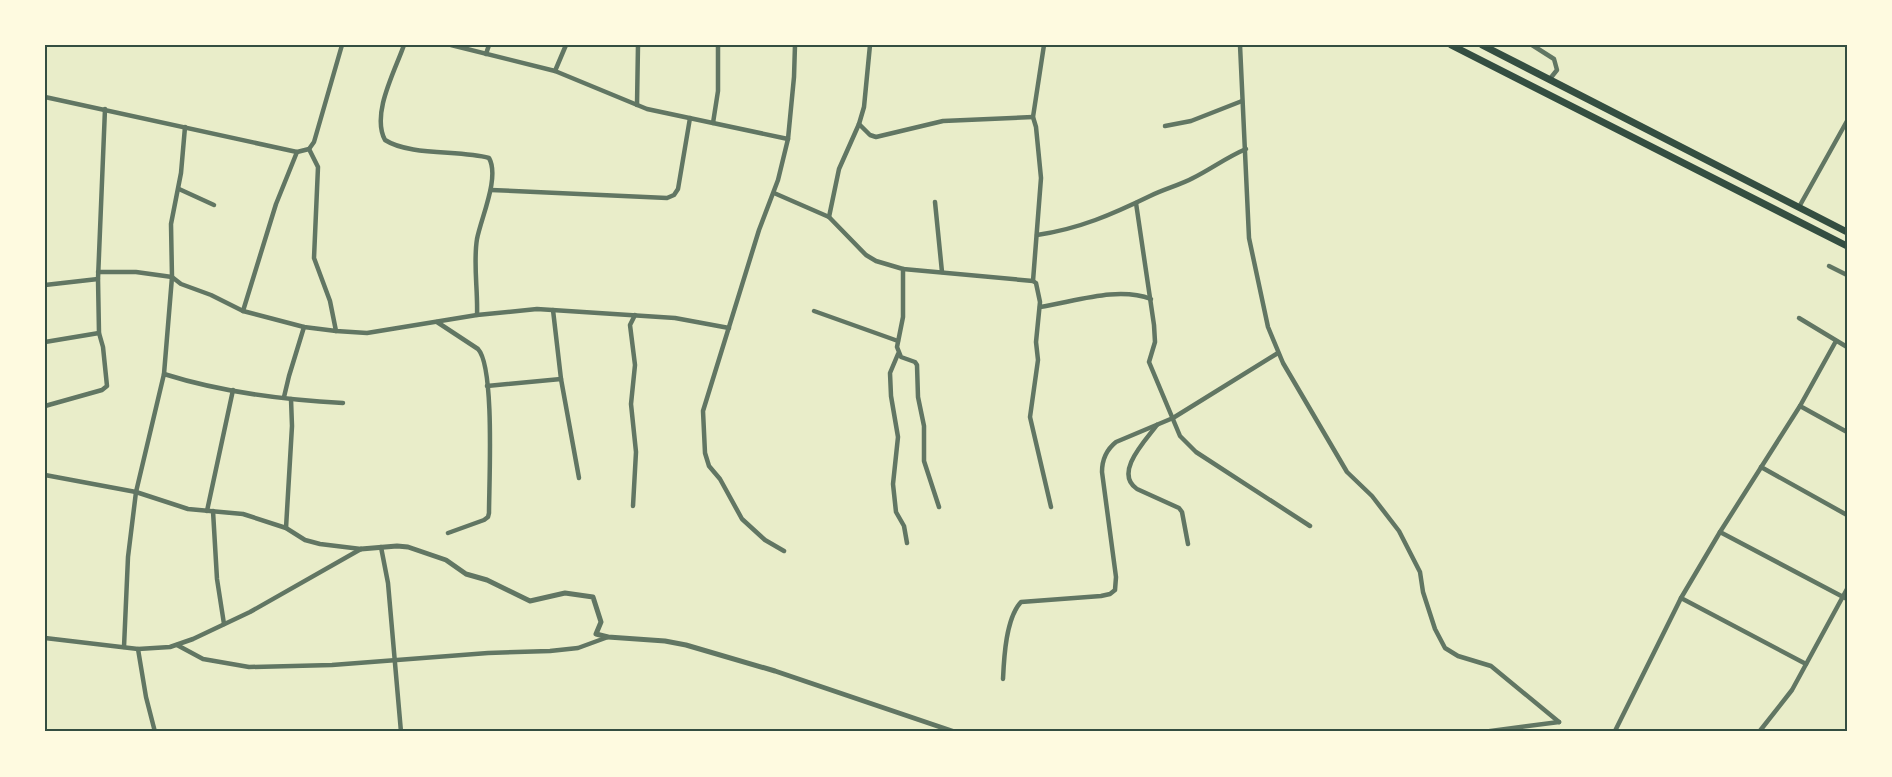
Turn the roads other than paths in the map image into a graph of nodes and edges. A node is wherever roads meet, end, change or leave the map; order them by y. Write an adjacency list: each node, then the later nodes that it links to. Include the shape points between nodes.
1 (342, 45): 30 (street)
2 (404, 45): 34 (street, via 381,110 379,122 385,140 437,153 489,158 493,164)
3 (451, 45): 15 (street)
4 (489, 45): 15 (street)
5 (566, 45): 16 (street)
6 (638, 45): 20 (street)
7 (718, 45): 25 (street)
8 (795, 45): 29 (street)
9 (870, 45): 26 (street)
10 (1044, 45): 22 (street)
11 (1240, 45): 19 (street)
12 (1451, 45): 43 (main road)
13 (1482, 45): 17 (main road)
14 (1532, 45): 17 (street, via 1554,59 1557,70)
15 (486, 54): 16 (street)
16 (555, 71): 20 (street)
17 (1549, 80): 39 (main road)
18 (45, 97): 21 (street)
19 (1242, 101): 27 (street, via 1191,121); 31 (street)
20 (637, 105): 23 (street)
21 (105, 109): 28 (street); 46 (street)
22 (1033, 117): 26 (street, via 943,121 876,137); 42 (street, via 1041,178)
23 (690, 118): 25 (street); 34 (street, via 678,189 667,198)
24 (1847, 121): 39 (street)
25 (713, 123): 29 (street)
26 (859, 124): 40 (street, via 839,169)
27 (1165, 126)
28 (185, 127): 32 (street); 33 (street)
29 (788, 139): 35 (street)
30 (309, 149): 32 (street); 64 (street, via 318,167 314,258)
31 (1246, 149): 37 (street, via 1194,178); 71 (street, via 1250,238 1268,327)
32 (297, 152): 56 (street, via 276,204)
33 (179, 189): 38 (street); 49 (street, via 171,224)
34 (490, 190): 58 (street, via 477,242)
35 (774, 193): 40 (street); 63 (street)
36 (935, 202): 47 (street)
37 (1136, 203): 42 (street, via 1081,226); 53 (street)
38 (214, 205)
39 (1799, 207): 41 (main road)
40 (829, 217): 45 (street, via 866,255)
41 (1847, 232)
42 (1037, 234): 51 (street)
43 (1847, 246)
44 (1829, 266): 48 (street)
45 (903, 269): 47 (street); 66 (street, via 903,317)
46 (98, 272): 49 (street); 50 (street)
47 (942, 272): 51 (street)
48 (1847, 274)
49 (172, 277): 56 (street); 72 (street)
50 (98, 279): 52 (street); 65 (street)
51 (1033, 280): 54 (street)
52 (45, 285)
53 (1151, 299): 54 (street, via 1099,296); 81 (street, via 1155,338 1149,362)
54 (1040, 307): 90 (street, via 1038,360 1029,412)
55 (553, 310): 58 (street); 59 (street); 73 (street)
56 (243, 311): 62 (street)
57 (814, 311): 66 (street)
58 (477, 315): 61 (street)
59 (634, 315): 63 (street); 88 (street, via 630,325 635,365 631,404 636,452)
60 (1799, 318): 68 (street)
61 (436, 322): 64 (street, via 367,333); 74 (street, via 483,354)
62 (304, 327): 64 (street); 76 (street)
63 (729, 328): 101 (street, via 704,404 707,461 742,519)
64 (336, 331)
65 (99, 333): 67 (street); 79 (street, via 107,386)
66 (898, 341): 70 (street)
67 (45, 342)
68 (1836, 342): 69 (street); 80 (street)
69 (1847, 347)
70 (898, 353): 89 (street, via 917,365 924,461); 97 (street, via 890,373 898,437 893,484 896,512)
71 (1278, 353): 81 (street); 119 (street, via 1347,472 1399,531 1420,572 1435,629 1445,648 1491,666 1559,722)
72 (164, 374): 75 (street); 87 (street)
73 (561, 379): 74 (street); 86 (street)
74 (487, 386): 96 (street, via 488,517)
75 (233, 390): 76 (street); 91 (street)
76 (284, 397): 77 (street)
77 (291, 399): 78 (street); 94 (street)
78 (343, 403)
79 (45, 406)
80 (1800, 406): 83 (street); 84 (street)
81 (1173, 418): 82 (street); 93 (street, via 1180,436 1196,452)
82 (1158, 423): 98 (street, via 1138,447 1129,480 1137,489 1179,508); 113 (street, via 1109,447 1102,464 1116,578 1114,590 1101,596 1021,602 1006,643)
83 (1847, 432)
84 (1761, 467): 92 (street); 95 (street)
85 (45, 475): 87 (street)
86 (579, 478)
87 (136, 492): 91 (street, via 188,509); 109 (street, via 128,556)
88 (633, 506)
89 (939, 507)
90 (1051, 507)
91 (210, 511): 94 (street, via 243,514); 105 (street)
92 (1847, 515)
93 (1310, 526)
94 (286, 528): 100 (street, via 312,542)
95 (1720, 532): 103 (street); 104 (street)
96 (448, 533)
97 (907, 543)
98 (1188, 544)
99 (381, 546): 100 (street); 106 (street, via 408,547 446,560 530,601 565,593 593,597 601,622 596,634); 111 (street)
100 (361, 549): 105 (street)
101 (784, 551)
102 (1847, 589): 104 (street)
103 (1681, 598): 112 (street); 120 (street)
104 (1845, 598): 112 (street)
105 (224, 624): 108 (street)
106 (608, 637): 111 (street, via 578,648 550,651); 116 (street, via 686,645)
107 (45, 638): 109 (street)
108 (177, 645): 110 (street); 111 (street, via 204,659 249,667)
109 (124, 647): 110 (street)
110 (138, 649): 114 (street)
111 (394, 659): 115 (street)
112 (1806, 664): 121 (street, via 1792,690)
113 (1003, 679)
114 (155, 732)
115 (401, 732)
116 (955, 732)
117 (1306, 732): 118 (street)
118 (1352, 732)
119 (1483, 732)
120 (1616, 732)
121 (1759, 732)

